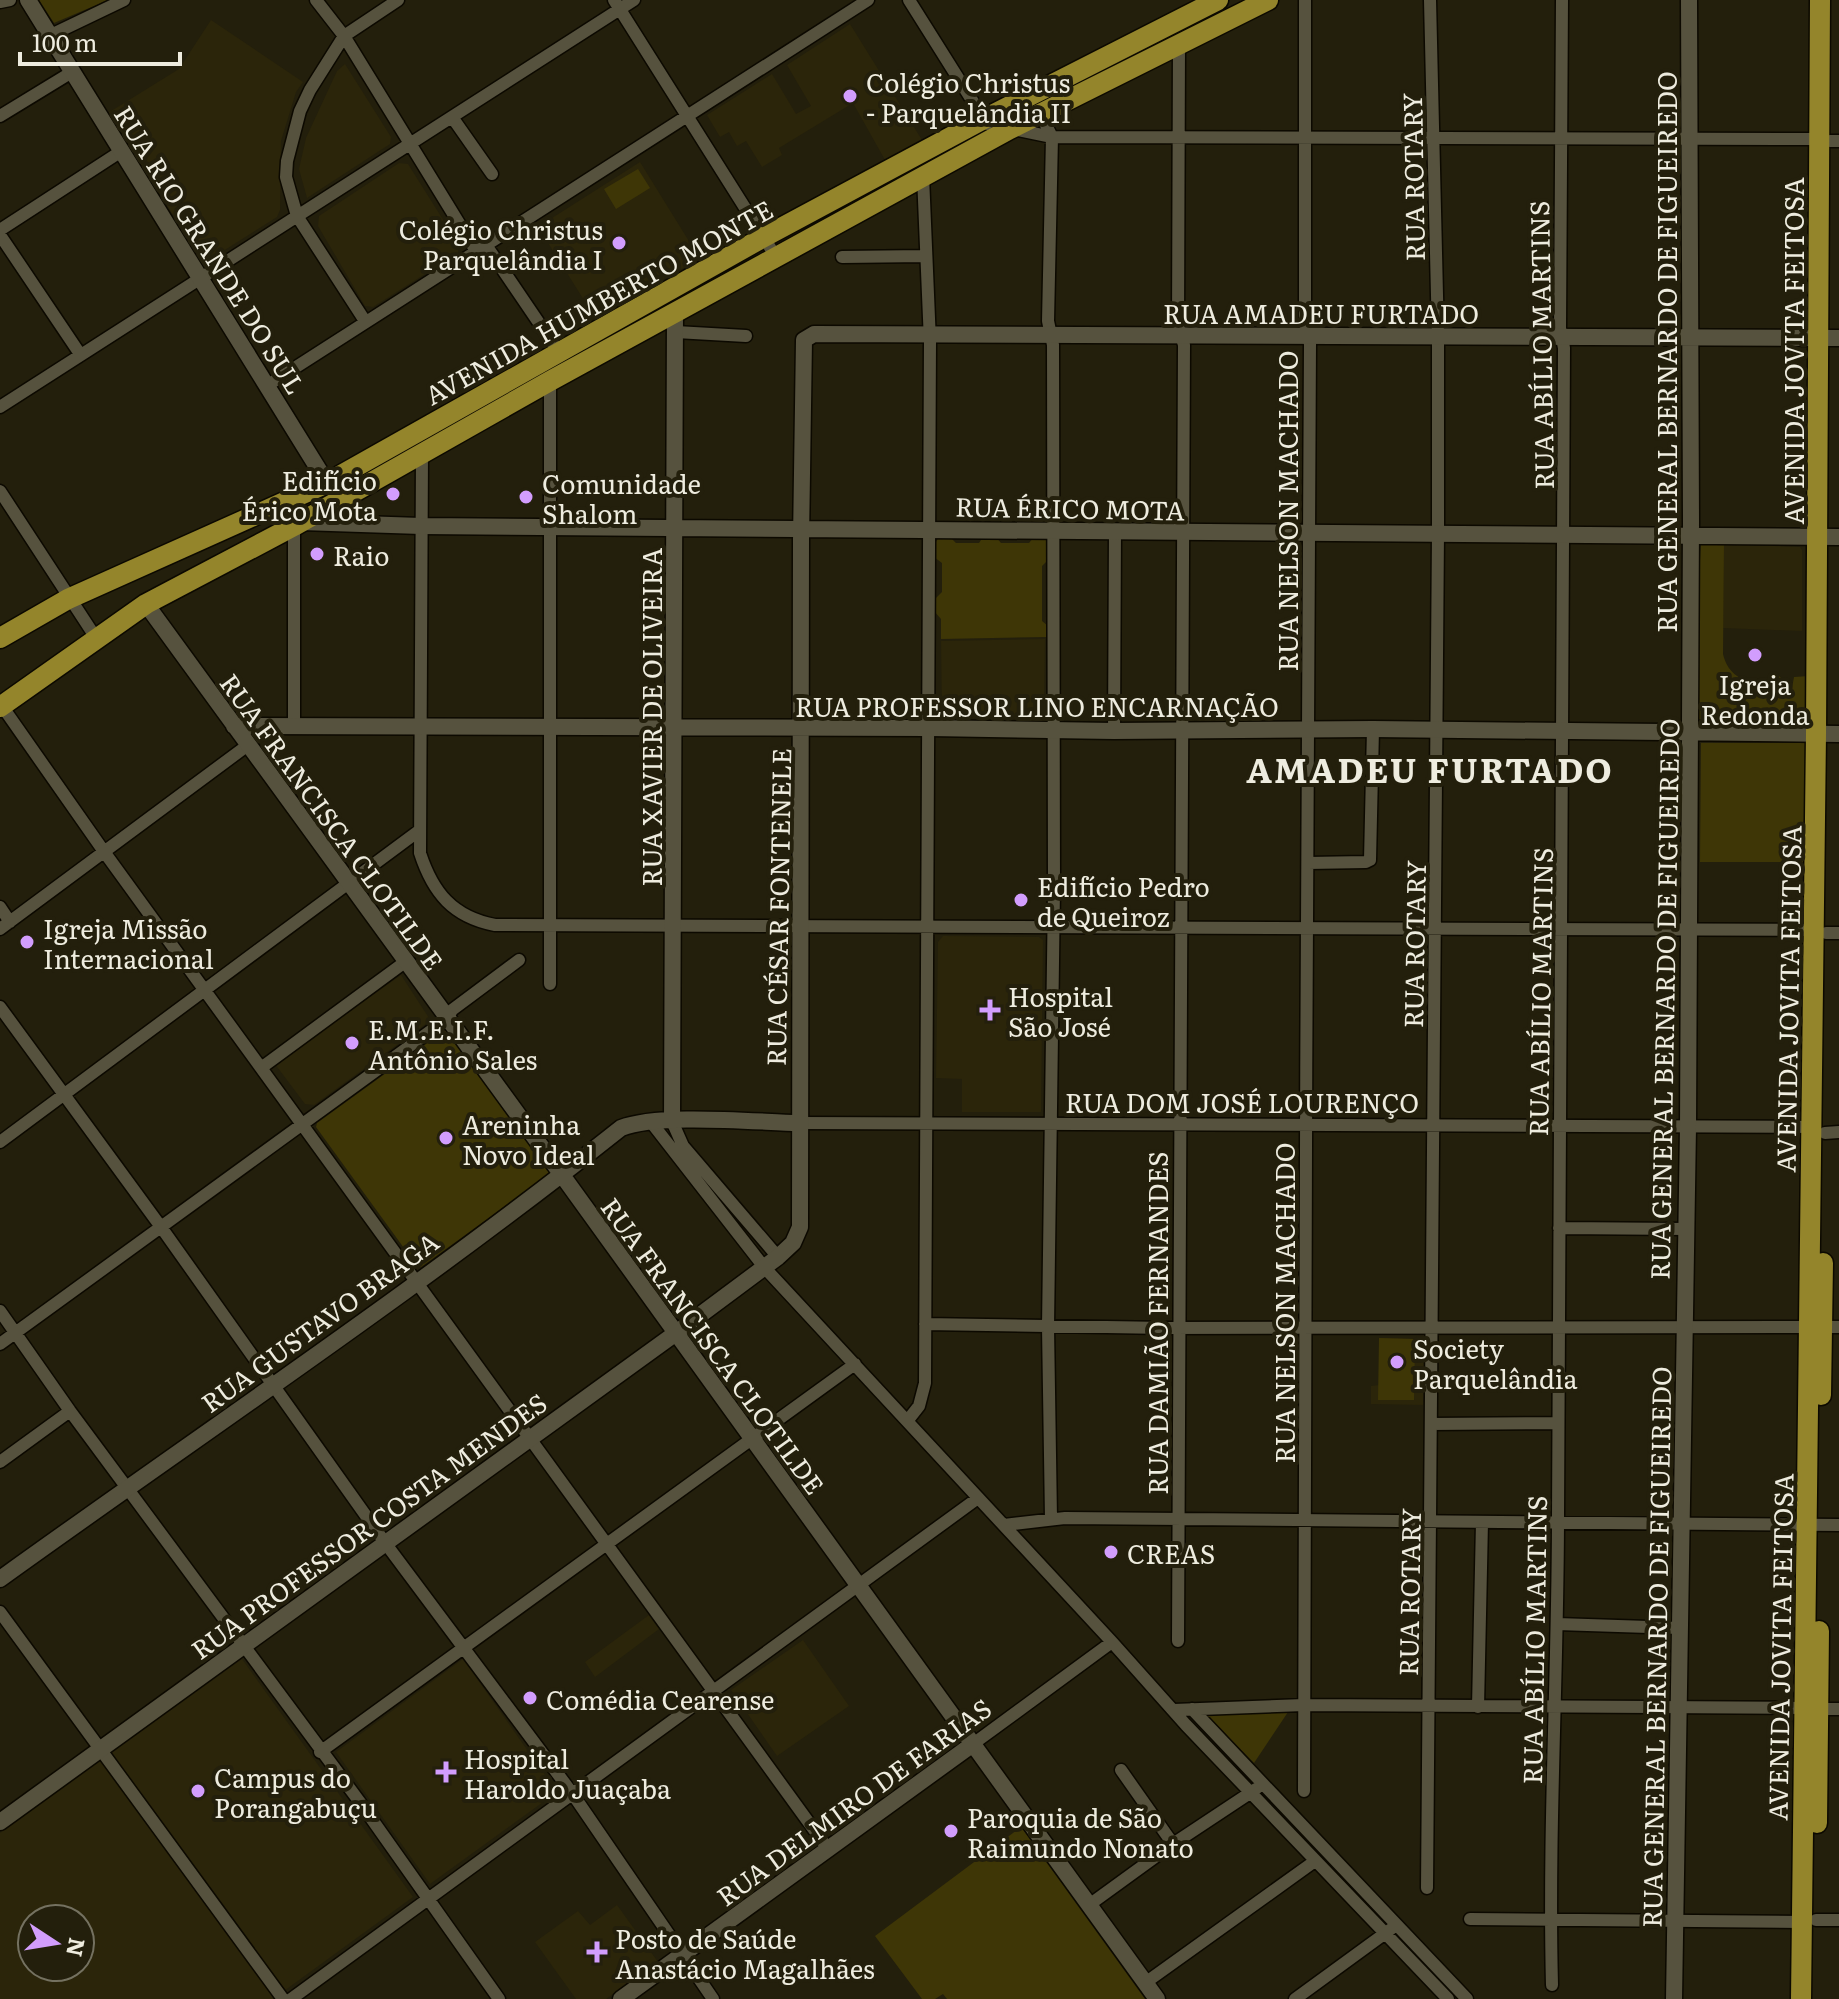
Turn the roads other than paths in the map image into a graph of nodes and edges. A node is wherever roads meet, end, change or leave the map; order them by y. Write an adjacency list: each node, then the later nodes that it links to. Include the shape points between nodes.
1 (10, 0): 16 (street)
2 (28, 0): 19 (street, RUA RIO GRANDE DO SUL)
3 (124, 0): 19 (street)
4 (316, 0): 20 (street)
5 (398, 0): 20 (street)
6 (634, 0): 18 (street)
7 (868, 0): 25 (street)
8 (909, 0): 27 (street)
9 (1268, 0): 21 (main road, AVENIDA HUMBERTO MONTE)
10 (1305, 0): 30 (street, RUA NELSON MACHADO)
11 (1430, 0): 31 (street, RUA ROTARY)
12 (1562, 0): 32 (street, RUA ABÍLIO MARTINS)
13 (1689, 0): 33 (street, RUA GENERAL BERNARDO DE FIGUEIREDO)
14 (1820, 0): 34 (main road, AVENIDA JOVITA FEITOSA)
15 (1833, 0): 34 (main road, AVENIDA JOVITA FEITOSA)
16 (0, 2)
17 (1206, 2): 27 (main road, AVENIDA HUMBERTO MONTE)
18 (617, 4): 25 (street); 26 (street)
19 (46, 28): 22 (street, RUA RIO GRANDE DO SUL)
20 (344, 36): 35 (street); 39 (street, via 310,90 292,140 286,177)
21 (1179, 45): 23 (main road, AVENIDA HUMBERTO MONTE); 28 (street, RUA DAMIÃO FERNANDES)
22 (72, 72): 24 (street); 36 (street, RUA RIO GRANDE DO SUL)
23 (1040, 113): 27 (main road, AVENIDA HUMBERTO MONTE); 29 (street)
24 (0, 116)
25 (687, 116): 41 (street); 42 (street)
26 (452, 117): 35 (street); 37 (street)
27 (996, 128): 29 (street); 38 (main road, AVENIDA HUMBERTO MONTE); 41 (main road, AVENIDA HUMBERTO MONTE)
28 (1178, 136): 29 (street); 30 (street); 51 (street, RUA DAMIÃO FERNANDES)
29 (1052, 137): 49 (street)
30 (1303, 137): 31 (street); 53 (street, RUA NELSON MACHADO)
31 (1433, 137): 32 (street); 54 (street, RUA ROTARY)
32 (1560, 137): 33 (street); 55 (street, RUA ABÍLIO MARTINS)
33 (1688, 139): 34 (street); 56 (street, RUA GENERAL BERNARDO DE FIGUEIREDO)
34 (1829, 140): 57 (main road, AVENIDA JOVITA FEITOSA)
35 (409, 145): 39 (street); 42 (street)
36 (120, 152): 40 (street); 46 (street, RUA RIO GRANDE DO SUL)
37 (492, 174)
38 (923, 176): 43 (street); 44 (main road, AVENIDA HUMBERTO MONTE)
39 (297, 216): 46 (street); 47 (street)
40 (0, 232): 60 (street)
41 (764, 237): 44 (street); 59 (main road, AVENIDA HUMBERTO MONTE)
42 (481, 248): 47 (street); 59 (street)
43 (925, 256): 45 (street); 50 (street)
44 (776, 257): 48 (main road, AVENIDA HUMBERTO MONTE)
45 (842, 257)
46 (200, 279): 60 (street); 62 (street, RUA RIO GRANDE DO SUL)
47 (365, 321): 62 (street)
48 (676, 323): 52 (street); 61 (main road, AVENIDA HUMBERTO MONTE); 70 (street, RUA XAVIER DE OLIVEIRA)
49 (1050, 333): 50 (street, RUA AMADEU FURTADO); 51 (street, RUA AMADEU FURTADO); 73 (street)
50 (930, 334): 58 (street, RUA AMADEU FURTADO, via 814,334); 72 (street)
51 (1181, 335): 53 (street, RUA AMADEU FURTADO); 75 (street, RUA DAMIÃO FERNANDES)
52 (746, 336)
53 (1306, 336): 54 (street, RUA AMADEU FURTADO); 76 (street, RUA NELSON MACHADO)
54 (1438, 337): 55 (street, RUA AMADEU FURTADO); 77 (street, RUA ROTARY)
55 (1562, 337): 56 (street, RUA AMADEU FURTADO); 78 (street, RUA ABÍLIO MARTINS)
56 (1690, 338): 57 (street, RUA AMADEU FURTADO); 79 (street, RUA GENERAL BERNARDO DE FIGUEIREDO)
57 (1829, 338): 80 (main road, AVENIDA JOVITA FEITOSA)
58 (804, 340): 71 (street, RUA CÉSAR FONTENELE)
59 (558, 351): 65 (main road, AVENIDA HUMBERTO MONTE)
60 (80, 354): 63 (street)
61 (550, 381): 64 (main road, AVENIDA HUMBERTO MONTE); 69 (street)
62 (268, 385): 65 (street, RUA RIO GRANDE DO SUL)
63 (0, 407)
64 (422, 454): 67 (main road, AVENIDA HUMBERTO MONTE); 68 (street)
65 (327, 483): 81 (main road, AVENIDA HUMBERTO MONTE)
66 (0, 491): 81 (street)
67 (298, 524): 68 (street, RUA ÉRICO MOTA); 82 (main road, AVENIDA HUMBERTO MONTE); 86 (street)
68 (421, 526): 69 (street, RUA ÉRICO MOTA); 89 (street)
69 (549, 527): 70 (street, RUA ÉRICO MOTA); 88 (street)
70 (674, 528): 71 (street, RUA ÉRICO MOTA); 90 (street, RUA XAVIER DE OLIVEIRA)
71 (802, 529): 72 (street, RUA ÉRICO MOTA); 91 (street, RUA CÉSAR FONTENELE)
72 (930, 529): 73 (street, RUA ÉRICO MOTA); 92 (street)
73 (1052, 532): 74 (street, RUA ÉRICO MOTA); 96 (street)
74 (1115, 532): 75 (street, RUA ÉRICO MOTA); 98 (street)
75 (1183, 532): 76 (street, RUA ÉRICO MOTA); 93 (street, RUA DAMIÃO FERNANDES)
76 (1310, 533): 77 (street, RUA ÉRICO MOTA); 94 (street, RUA NELSON MACHADO)
77 (1438, 533): 78 (street, RUA ÉRICO MOTA); 97 (street, RUA ROTARY)
78 (1565, 536): 79 (street, RUA ÉRICO MOTA); 99 (street, RUA ABÍLIO MARTINS)
79 (1691, 536): 80 (street, RUA ÉRICO MOTA); 100 (street, RUA GENERAL BERNARDO DE FIGUEIREDO)
80 (1829, 537): 101 (main road, AVENIDA JOVITA FEITOSA)
81 (68, 599): 83 (main road, AVENIDA HUMBERTO MONTE); 84 (street)
82 (146, 604): 84 (main road, AVENIDA HUMBERTO MONTE); 87 (street, RUA FRANCISCA CLOTILDE)
83 (0, 638)
84 (96, 638): 85 (main road, AVENIDA HUMBERTO MONTE)
85 (1, 707): 104 (street)
86 (294, 725): 87 (street, RUA PROFESSOR LINO ENCARNAÇÃO); 89 (street, RUA PROFESSOR LINO ENCARNAÇÃO)
87 (234, 726): 102 (street, RUA FRANCISCA CLOTILDE)
88 (548, 727): 89 (street, RUA PROFESSOR LINO ENCARNAÇÃO); 90 (street, RUA PROFESSOR LINO ENCARNAÇÃO); 108 (street)
89 (420, 728): 103 (street)
90 (675, 728): 91 (street, RUA PROFESSOR LINO ENCARNAÇÃO); 109 (street, RUA XAVIER DE OLIVEIRA)
91 (803, 728): 92 (street, RUA PROFESSOR LINO ENCARNAÇÃO); 111 (street, RUA CÉSAR FONTENELE)
92 (930, 728): 96 (street, RUA PROFESSOR LINO ENCARNAÇÃO); 112 (street)
93 (1182, 729): 94 (street, RUA PROFESSOR LINO ENCARNAÇÃO); 98 (street, RUA PROFESSOR LINO ENCARNAÇÃO); 114 (street, RUA DAMIÃO FERNANDES)
94 (1309, 729): 95 (street, RUA PROFESSOR LINO ENCARNAÇÃO); 105 (street, RUA NELSON MACHADO)
95 (1373, 729): 97 (street, RUA PROFESSOR LINO ENCARNAÇÃO); 105 (street, via 1370,860)
96 (1053, 730): 98 (street, RUA PROFESSOR LINO ENCARNAÇÃO); 113 (street)
97 (1437, 730): 99 (street, RUA PROFESSOR LINO ENCARNAÇÃO); 116 (street, RUA ROTARY)
98 (1114, 731)
99 (1564, 732): 100 (street, RUA PROFESSOR LINO ENCARNAÇÃO); 118 (street, RUA ABÍLIO MARTINS)
100 (1690, 732): 101 (street, RUA PROFESSOR LINO ENCARNAÇÃO); 117 (street, RUA GENERAL BERNARDO DE FIGUEIREDO)
101 (1828, 734): 119 (main road, AVENIDA JOVITA FEITOSA)
102 (248, 745): 104 (street); 106 (street, RUA FRANCISCA CLOTILDE)
103 (420, 830): 106 (street); 108 (street, via 426,872 461,914 495,925)
104 (105, 853): 110 (street); 123 (street)
105 (1308, 863): 115 (street, RUA NELSON MACHADO)
106 (349, 885): 121 (street, RUA FRANCISCA CLOTILDE); 123 (street)
107 (0, 907): 110 (street)
108 (548, 924): 109 (street); 122 (street)
109 (674, 924): 111 (street); 128 (street, RUA XAVIER DE OLIVEIRA)
110 (5, 925)
111 (801, 926): 112 (street); 130 (street, RUA CÉSAR FONTENELE)
112 (927, 926): 113 (street); 131 (street)
113 (1054, 927): 114 (street); 132 (street)
114 (1181, 928): 115 (street); 133 (street, RUA DAMIÃO FERNANDES)
115 (1308, 928): 116 (street); 135 (street, RUA NELSON MACHADO)
116 (1435, 929): 118 (street); 136 (street, RUA ROTARY)
117 (1689, 929): 118 (street); 119 (street); 138 (street, RUA GENERAL BERNARDO DE FIGUEIREDO)
118 (1562, 930): 137 (street, RUA ABÍLIO MARTINS)
119 (1826, 932): 139 (main road, AVENIDA JOVITA FEITOSA)
120 (519, 960): 125 (street)
121 (405, 962): 125 (street, RUA FRANCISCA CLOTILDE); 126 (street)
122 (550, 984)
123 (204, 989): 126 (street); 127 (street)
124 (0, 1007): 127 (street)
125 (447, 1019): 134 (street); 142 (street, RUA FRANCISCA CLOTILDE)
126 (261, 1068): 134 (street)
127 (63, 1096): 140 (street); 143 (street)
128 (672, 1121): 129 (street, RUA GUSTAVO BRAGA); 130 (street, RUA DOM JOSÉ LOURENÇO); 141 (street)
129 (651, 1122): 141 (street); 142 (street, RUA GUSTAVO BRAGA, via 621,1128)
130 (798, 1123): 131 (street, RUA DOM JOSÉ LOURENÇO); 146 (street, RUA CÉSAR FONTENELE, via 800,1227 793,1243)
131 (926, 1123): 132 (street, RUA DOM JOSÉ LOURENÇO); 149 (street)
132 (1052, 1124): 133 (street, RUA DOM JOSÉ LOURENÇO); 151 (street)
133 (1179, 1124): 135 (street, RUA DOM JOSÉ LOURENÇO); 156 (street, RUA DAMIÃO FERNANDES)
134 (302, 1125): 143 (street); 147 (street)
135 (1305, 1126): 136 (street, RUA DOM JOSÉ LOURENÇO); 150 (street, RUA NELSON MACHADO)
136 (1432, 1126): 137 (street, RUA DOM JOSÉ LOURENÇO); 152 (street, RUA ROTARY)
137 (1560, 1127): 138 (street, RUA DOM JOSÉ LOURENÇO); 144 (street, RUA ABÍLIO MARTINS)
138 (1688, 1127): 139 (street, RUA DOM JOSÉ LOURENÇO); 145 (street, RUA GENERAL BERNARDO DE FIGUEIREDO)
139 (1825, 1130): 155 (main road, AVENIDA JOVITA FEITOSA)
140 (0, 1142)
141 (689, 1161): 146 (street)
142 (562, 1175): 147 (street, RUA GUSTAVO BRAGA); 158 (street, RUA FRANCISCA CLOTILDE)
143 (161, 1227): 157 (street); 161 (street)
144 (1559, 1228): 145 (street); 153 (street, RUA ABÍLIO MARTINS)
145 (1686, 1229): 154 (street, RUA GENERAL BERNARDO DE FIGUEIREDO)
146 (771, 1262): 158 (street, RUA PROFESSOR COSTA MENDES); 160 (street)
147 (416, 1281): 161 (street, RUA GUSTAVO BRAGA); 167 (street)
148 (0, 1311): 157 (street)
149 (925, 1324): 151 (street); 163 (street, via 923,1394)
150 (1306, 1326): 152 (street); 156 (street); 173 (street, RUA NELSON MACHADO)
151 (1048, 1327): 156 (street); 171 (street)
152 (1432, 1327): 153 (street); 165 (street, RUA ROTARY)
153 (1558, 1327): 154 (street); 164 (street, RUA ABÍLIO MARTINS)
154 (1684, 1327): 155 (street); 177 (street, RUA GENERAL BERNARDO DE FIGUEIREDO)
155 (1823, 1327): 179 (main road, AVENIDA JOVITA FEITOSA)
156 (1178, 1328): 172 (street, RUA DAMIÃO FERNANDES)
157 (16, 1333): 159 (street); 162 (street)
158 (676, 1333): 166 (street, RUA FRANCISCA CLOTILDE); 167 (street, RUA PROFESSOR COSTA MENDES)
159 (0, 1344)
160 (855, 1364): 163 (street); 166 (street)
161 (273, 1385): 169 (street, RUA GUSTAVO BRAGA); 180 (street)
162 (70, 1411): 168 (street); 169 (street)
163 (908, 1420): 170 (street)
164 (1557, 1423): 165 (street); 176 (street, RUA ABÍLIO MARTINS)
165 (1431, 1424): 174 (street, RUA ROTARY)
166 (752, 1437): 181 (street); 183 (street, RUA FRANCISCA CLOTILDE)
167 (531, 1438): 180 (street, RUA PROFESSOR COSTA MENDES); 181 (street)
168 (0, 1462)
169 (127, 1487): 182 (street, RUA GUSTAVO BRAGA); 189 (street)
170 (978, 1498): 178 (street); 183 (street)
171 (1051, 1519): 172 (street); 178 (street)
172 (1178, 1519): 173 (street); 187 (street, RUA DAMIÃO FERNANDES)
173 (1306, 1520): 174 (street); 192 (street, RUA NELSON MACHADO)
174 (1430, 1521): 175 (street); 193 (street, RUA ROTARY)
175 (1482, 1522): 176 (street); 195 (street)
176 (1558, 1523): 177 (street); 185 (street, RUA ABÍLIO MARTINS)
177 (1682, 1524): 179 (street); 186 (street, RUA GENERAL BERNARDO DE FIGUEIREDO)
178 (1004, 1525): 188 (street)
179 (1822, 1525): 197 (main road, AVENIDA JOVITA FEITOSA)
180 (386, 1544): 189 (street, RUA PROFESSOR COSTA MENDES); 190 (street)
181 (605, 1544): 190 (street); 191 (street)
182 (0, 1579)
183 (857, 1584): 191 (street); 200 (street, RUA FRANCISCA CLOTILDE)
184 (0, 1612): 201 (street)
185 (1557, 1624): 186 (street); 194 (street, RUA ABÍLIO MARTINS)
186 (1679, 1628): 196 (street, RUA GENERAL BERNARDO DE FIGUEIREDO)
187 (1178, 1641)
188 (1112, 1642): 199 (street); 200 (street, RUA DELMIRO DE FARIAS)
189 (242, 1646): 201 (street, RUA PROFESSOR COSTA MENDES); 202 (street)
190 (463, 1647): 202 (street); 206 (street)
191 (714, 1689): 206 (street); 210 (street)
192 (1304, 1705): 193 (street); 198 (street); 205 (street, RUA NELSON MACHADO)
193 (1428, 1706): 195 (street); 212 (street, RUA ROTARY)
194 (1556, 1706): 195 (street); 196 (street); 216 (street, RUA ABÍLIO MARTINS)
195 (1478, 1707)
196 (1680, 1707): 197 (street); 217 (street, RUA GENERAL BERNARDO DE FIGUEIREDO)
197 (1821, 1708): 219 (main road, AVENIDA JOVITA FEITOSA)
198 (1192, 1709): 199 (street); 204 (street)
199 (1174, 1710): 207 (street)
200 (973, 1744): 210 (street, RUA DELMIRO DE FARIAS); 214 (street, RUA FRANCISCA CLOTILDE)
201 (101, 1750): 208 (street, RUA PROFESSOR COSTA MENDES); 225 (street)
202 (320, 1752): 213 (street)
203 (1121, 1770): 209 (street)
204 (1262, 1785): 207 (street); 220 (street)
205 (1304, 1791)
206 (572, 1793): 213 (street); 222 (street)
207 (1251, 1793): 209 (street); 211 (street)
208 (0, 1822)
209 (1173, 1844): 214 (street)
210 (828, 1849): 222 (street, RUA DELMIRO DE FARIAS)
211 (1315, 1861): 221 (street); 223 (street)
212 (1427, 1888)
213 (429, 1899): 226 (street); 227 (street)
214 (1089, 1905): 223 (street, RUA FRANCISCA CLOTILDE)
215 (1470, 1919): 216 (street)
216 (1550, 1920): 217 (street); 224 (street, RUA ABÍLIO MARTINS)
217 (1674, 1920): 219 (street); 234 (street, RUA GENERAL BERNARDO DE FIGUEIREDO)
218 (1839, 1920): 219 (street)
219 (1809, 1921): 235 (main road, AVENIDA JOVITA FEITOSA); 236 (main road, AVENIDA JOVITA FEITOSA)
220 (1397, 1925): 221 (street); 233 (street)
221 (1384, 1933): 231 (street); 232 (street)
222 (682, 1955): 228 (street, RUA DELMIRO DE FARIAS); 229 (street)
223 (1145, 1983): 230 (street, RUA FRANCISCA CLOTILDE)
224 (1552, 1985)
225 (283, 1999)
226 (291, 1999)
227 (499, 1999)
228 (621, 1999)
229 (713, 1999)
230 (1157, 1999)
231 (1295, 1999)
232 (1448, 1999)
233 (1467, 1999)
234 (1674, 1999)
235 (1801, 1999)
236 (1814, 1999)

